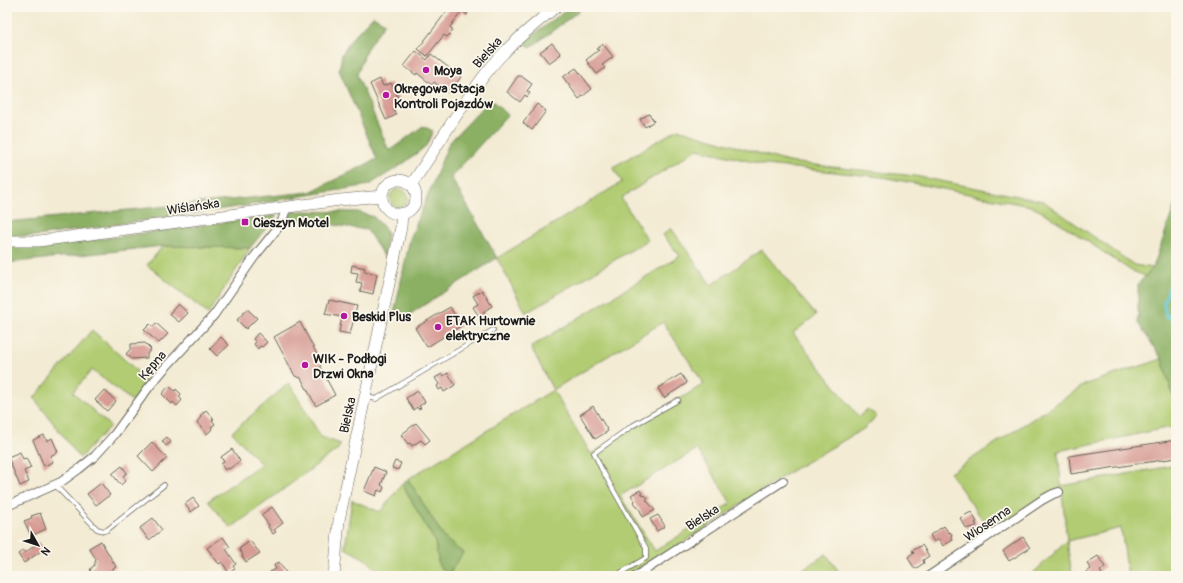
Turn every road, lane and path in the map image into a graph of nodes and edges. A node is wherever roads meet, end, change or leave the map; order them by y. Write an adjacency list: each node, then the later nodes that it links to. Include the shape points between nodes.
1 (556, 7): 2 (street, Bielska, via 492,65 470,94)
2 (411, 186): 3 (street, via 401,180 390,182); 5 (street, via 415,199 411,208)
3 (382, 196): 4 (street, Wiślańska); 5 (street, via 388,210 392,213)
4 (284, 208): 6 (street, Wiślańska, via 39,241); 11 (street, Kępna, via 281,224 214,315 164,369 95,456)
5 (402, 213): 8 (street, Bielska)
6 (7, 241)
7 (493, 330): 8 (lane, via 376,399)
8 (365, 397): 15 (street, Bielska, via 339,520)
9 (678, 400): 16 (lane, via 632,426 594,453 646,548 646,558)
10 (783, 481): 17 (street, Bielska)
11 (55, 485): 12 (lane, via 97,529 104,531); 14 (street, Kępna)
12 (164, 485)
13 (1059, 492): 18 (street, Wiosenna, via 1042,500)
14 (7, 506)
15 (334, 576)
16 (615, 576)
17 (636, 576)
18 (929, 576)

